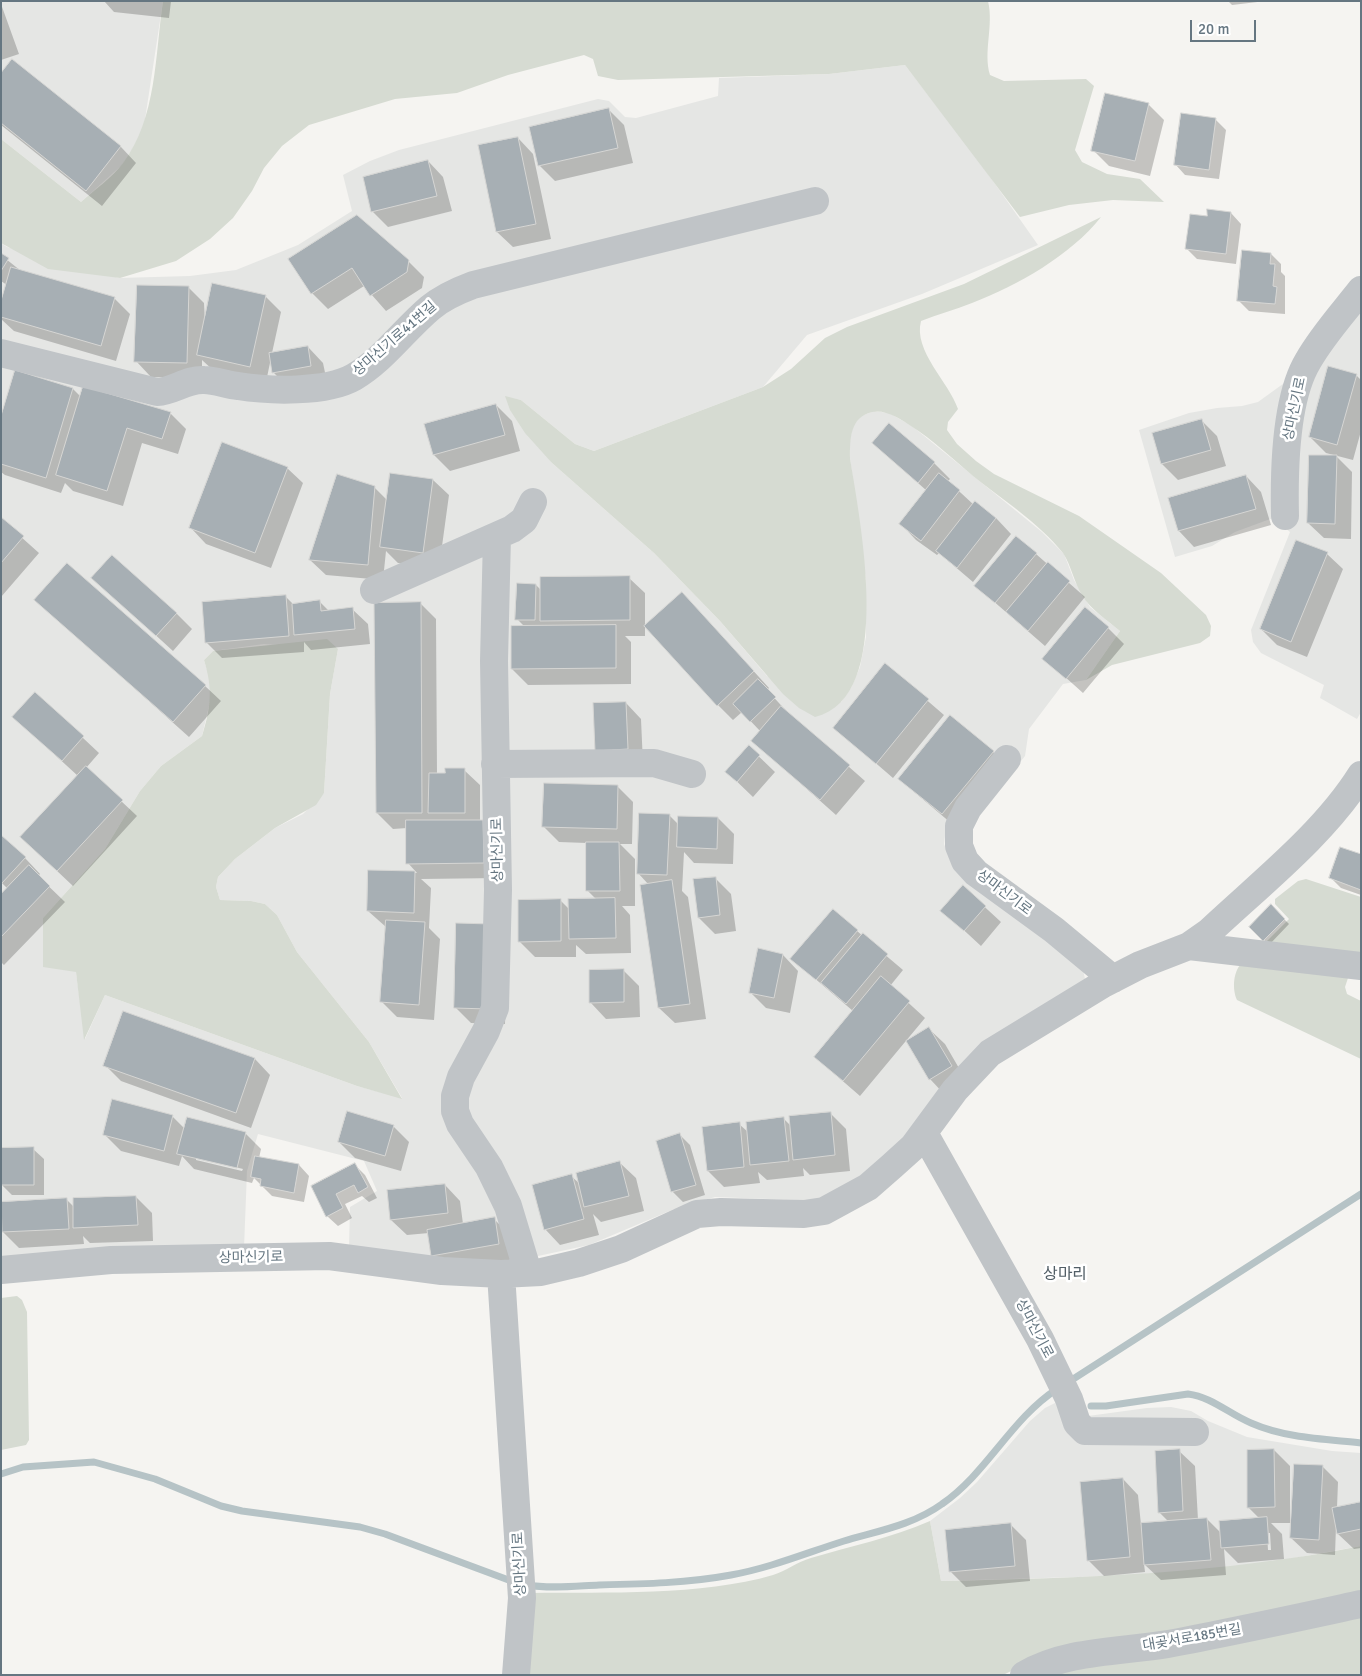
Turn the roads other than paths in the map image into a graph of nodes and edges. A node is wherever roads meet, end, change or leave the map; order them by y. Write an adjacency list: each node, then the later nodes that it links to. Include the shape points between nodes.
1 (815, 201): 3 (street, 상마신기로41번길, via 473,285 448,295 430,308 353,377 327,385 275,391 204,380 189,382 168,392 157,392)
2 (1361, 290): 5 (street, 상마신기로, via 1307,362 1300,380 1285,463)
3 (1, 352)
4 (533, 502): 6 (street, via 524,520)
5 (1285, 516)
6 (496, 536): 7 (street); 9 (street, 상마신기로)
7 (374, 590)
8 (1007, 759): 14 (street, 상마신기로, via 968,808 959,826 958,846 965,861 976,873)
9 (495, 764): 10 (street, via 654,763); 17 (street, 상마신기로, via 498,890 495,1008 461,1077 455,1111 508,1206)
10 (692, 774)
11 (1361, 775): 12 (street, 상마신기로, via 1346,799 1320,827 1209,932)
12 (1188, 946): 13 (street, 상마신기로); 14 (street, 상마신기로)
13 (1361, 966)
14 (1114, 979): 15 (street, 상마신기로, via 990,1053 956,1090)
15 (924, 1133): 17 (street, 상마신기로, via 868,1188 824,1211 804,1214 697,1214 621,1249 579,1263); 19 (street, 상마신기로, via 1058,1373 1078,1423 1085,1431)
16 (1, 1270): 18 (street, 상마신기로, via 111,1260 329,1256 442,1271)
17 (528, 1272): 18 (street, 상마신기로)
18 (501, 1274): 21 (street, 상마신기로, via 522,1598)
19 (1195, 1432)
20 (1361, 1604): 22 (street, 대곶서로185번길, via 1166,1644 1059,1659)
21 (516, 1675)
22 (1024, 1675)

